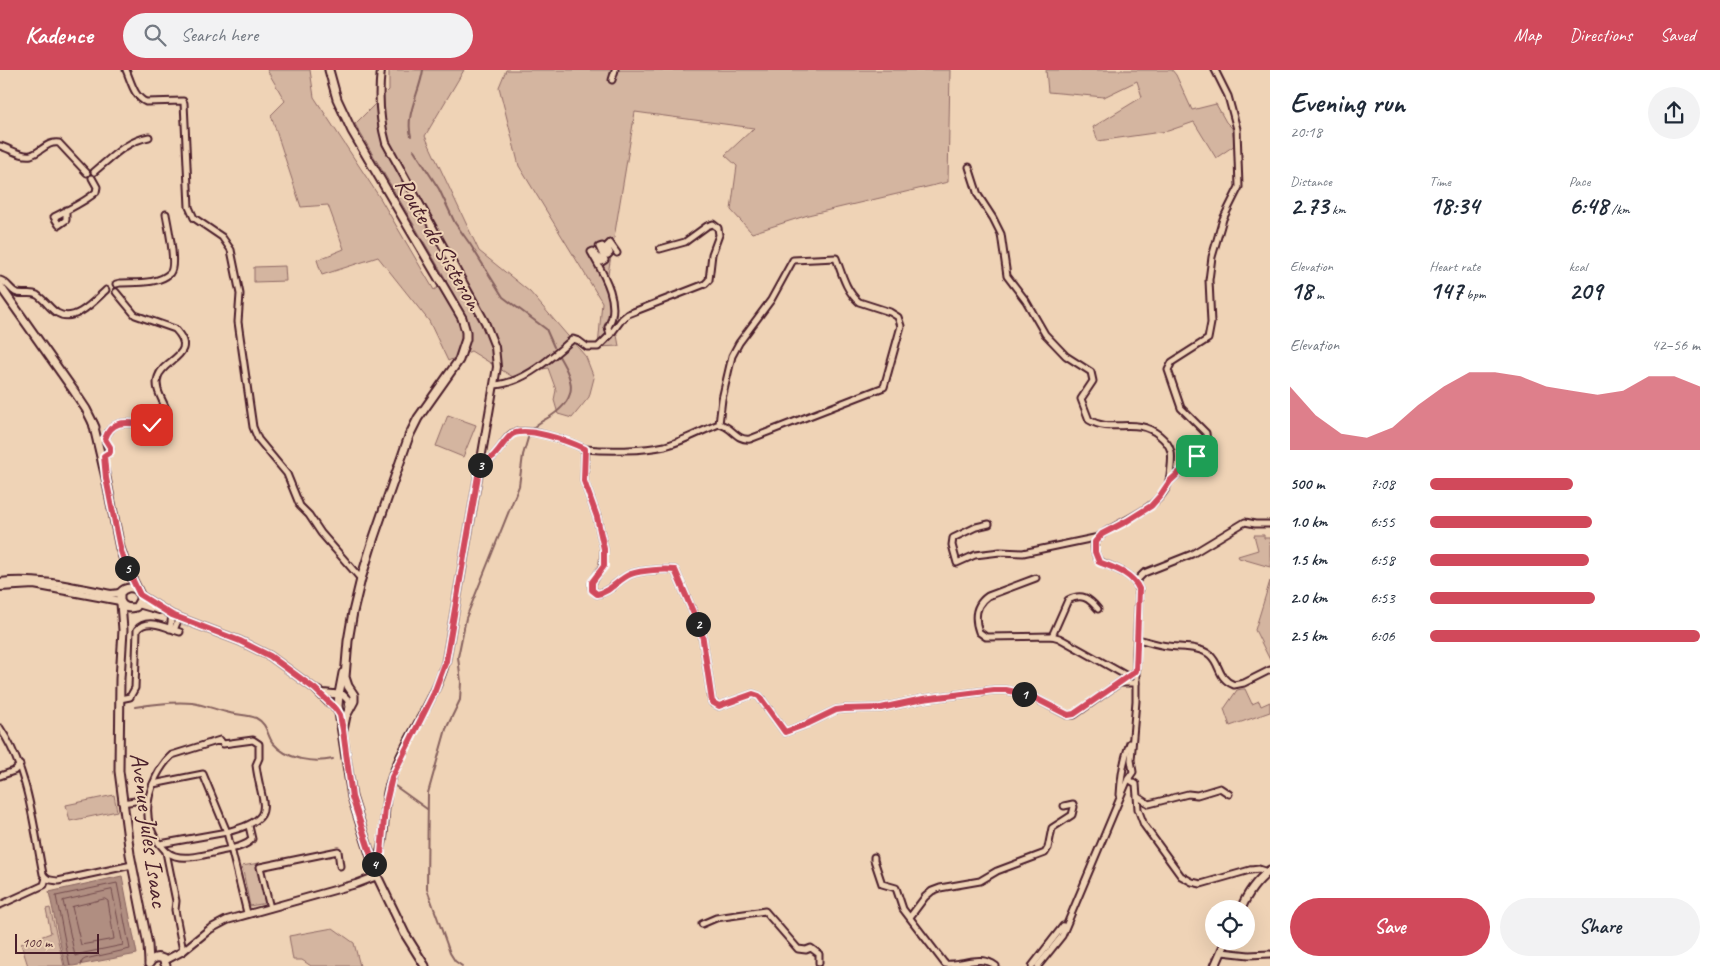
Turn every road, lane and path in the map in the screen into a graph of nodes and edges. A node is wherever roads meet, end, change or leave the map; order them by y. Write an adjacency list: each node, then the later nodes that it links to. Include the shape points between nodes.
1 (126, 70): 33 (street, via 140,99 184,103 188,207 194,218 222,237 231,250 240,294 238,322 253,427 258,439 288,474 300,506)
2 (329, 70): 33 (main road, Route de Sisteron, via 337,99 352,131 462,318 466,332 459,360 409,436)
3 (381, 70): 21 (street, via 380,121 386,143 492,339 496,358)
4 (615, 70): 6 (street)
5 (1215, 70): 27 (street, via 1228,96 1237,129 1240,187 1223,219 1212,257 1208,339 1172,362 1168,370 1181,408 1206,433 1207,442)
6 (612, 80)
7 (149, 136): 10 (street, via 128,143)
8 (0, 146): 10 (street, via 27,155 49,144 59,143 87,173 91,171)
9 (969, 167): 27 (street, via 978,195 1001,234 1007,276 1045,334 1066,356 1091,372 1093,381 1081,399 1089,420 1105,426 1145,426 1158,434 1168,443 1172,455)
10 (93, 175): 11 (street, via 96,192)
11 (66, 210)
12 (166, 214): 16 (street, via 173,267 169,273 146,282)
13 (660, 249): 20 (street, via 685,242 707,226 713,224 718,228 709,280 705,284 628,314)
14 (617, 253): 20 (street, via 610,243 608,255 602,246 599,247 605,260 602,262 591,252 610,288)
15 (0, 280): 18 (street, via 19,293 36,294 63,316 74,315)
16 (116, 284)
17 (0, 286): 23 (main road, via 86,409)
18 (106, 290)
19 (116, 292): 23 (street, via 135,314 175,329 183,347 157,378 158,392 167,411 163,420 152,425 120,423 110,428)
20 (610, 335): 21 (street, via 598,347 587,347 573,339 532,372)
21 (494, 385): 26 (street)
22 (719, 424): 22 (street, via 726,425 744,440 750,439 884,387 901,326 898,317 856,299 849,291 836,258 793,260 771,300 738,343 732,356); 24 (street, via 666,446)
23 (101, 440): 25 (main road); 25 (street, via 110,449)
24 (585, 449): 26 (street, via 522,431 510,436 493,457); 52 (street, via 584,481 604,549 604,566 592,582 592,590 597,594 604,593 631,574 675,570 702,633 712,702 719,706 753,694 759,696 785,732 836,710 881,708 994,690 1029,695 1070,715)
25 (102, 455): 31 (main road)
26 (480, 464): 81 (street, via 446,661 434,693 392,777 381,854)
27 (1170, 481): 30 (street, via 1151,506)
28 (988, 524): 30 (street, via 953,538 957,563 975,556 1023,553)
29 (1270, 524): 35 (street, via 1245,522 1192,554 1144,573)
30 (1100, 536): 35 (street, via 1095,542 1099,562 1127,574)
31 (126, 566): 37 (main road, via 127,579); 38 (main road)
32 (1036, 578): 44 (street, via 988,596 976,610 976,626 978,632 986,637)
33 (361, 579): 46 (main road, Route de Sisteron)
34 (0, 582): 37 (street, via 49,582 111,594)
35 (1136, 582): 45 (street, via 1140,595)
36 (0, 587): 39 (street, via 34,585)
37 (123, 590): 38 (main road, via 131,587); 39 (main road)
38 (138, 592): 40 (main road); 42 (street)
39 (120, 602): 40 (main road, via 124,606); 43 (main road, Avenue Jules Isaac)
40 (135, 606): 42 (street); 43 (main road, Avenue Jules Isaac)
41 (1098, 609): 44 (street, via 1090,599 1075,597 1068,600)
42 (173, 615): 53 (street, via 258,650); 56 (street, via 175,630 146,623 137,630 135,688 130,696)
43 (123, 630): 56 (main road, Avenue Jules Isaac)
44 (1052, 636): 49 (street)
45 (1137, 639): 47 (street, via 1207,653 1225,681 1234,685); 48 (street)
46 (346, 663): 51 (main road, Route de Sisteron); 57 (main road, Route de Sisteron, via 346,682)
47 (1270, 670)
48 (1136, 671): 49 (street); 50 (street)
49 (1127, 676): 52 (street)
50 (1136, 683): 52 (street); 61 (street)
51 (340, 684): 54 (street); 55 (main road, Route de Sisteron)
52 (1119, 684)
53 (315, 689): 54 (street); 58 (street)
54 (330, 693): 55 (street)
55 (340, 695): 57 (street, via 342,704); 58 (main road, Route de Sisteron)
56 (120, 699): 72 (main road, Avenue Jules Isaac)
57 (352, 703): 58 (street); 60 (main road, Route de Sisteron)
58 (336, 706): 60 (main road, Route de Sisteron)
59 (0, 728): 62 (street)
60 (343, 730): 81 (main road, Route de Sisteron, via 352,797)
61 (1132, 738): 66 (street, via 1133,772); 71 (street, via 1121,771)
62 (20, 765): 63 (street); 64 (street)
63 (14, 771): 64 (street); 65 (street)
64 (22, 773): 85 (street)
65 (0, 776)
66 (1128, 779): 69 (street, via 1136,784); 71 (street)
67 (153, 784): 70 (street); 74 (street, via 172,755 220,740 223,744 256,741 260,748 256,765 263,809 262,816); 75 (street, via 203,774)
68 (1229, 794): 69 (street, via 1220,788 1149,804)
69 (1138, 797): 83 (street, via 1138,809 1144,825 1181,876 1201,884 1251,870)
70 (148, 799): 72 (street); 76 (street, via 147,813)
71 (1120, 799): 89 (street)
72 (122, 803): 80 (main road, Avenue Jules Isaac)
73 (1064, 806): 91 (street, via 1073,804 1072,815 1052,828 1045,853 980,881 932,891)
74 (249, 826): 75 (street); 77 (street, via 251,842)
75 (227, 832): 76 (street); 77 (street)
76 (160, 844): 78 (street)
77 (232, 848): 78 (street, via 177,857); 90 (street)
78 (166, 852): 93 (street, via 176,901 174,910)
79 (874, 857): 91 (street, via 882,884 896,888)
80 (132, 865): 85 (street, via 58,881); 96 (main road, Avenue Jules Isaac)
81 (374, 865): 84 (main road, Route de Sisteron)
82 (340, 866): 88 (street, via 338,851 260,867)
83 (1269, 871): 86 (main road, via 1254,884)
84 (377, 876): 88 (street); 99 (main road, Route de Sisteron, via 405,934)
85 (46, 878): 87 (street, via 44,885)
86 (1245, 900)
87 (0, 905)
88 (270, 908): 90 (street)
89 (1072, 910): 101 (street, via 1061,930); 102 (street, via 1062,936)
90 (247, 913): 93 (street, via 210,929)
91 (910, 918): 100 (street, via 945,964 985,961)
92 (702, 924): 98 (street, via 716,918 765,911 798,950 811,948 819,954)
93 (181, 952): 97 (street)
94 (1222, 952): 95 (street); 103 (main road)
95 (1270, 954)
96 (151, 962): 97 (main road, via 160,958)
97 (166, 964)
98 (818, 965)
99 (425, 966)
100 (996, 966)
101 (1032, 966)
102 (1038, 966)
103 (1215, 966)

